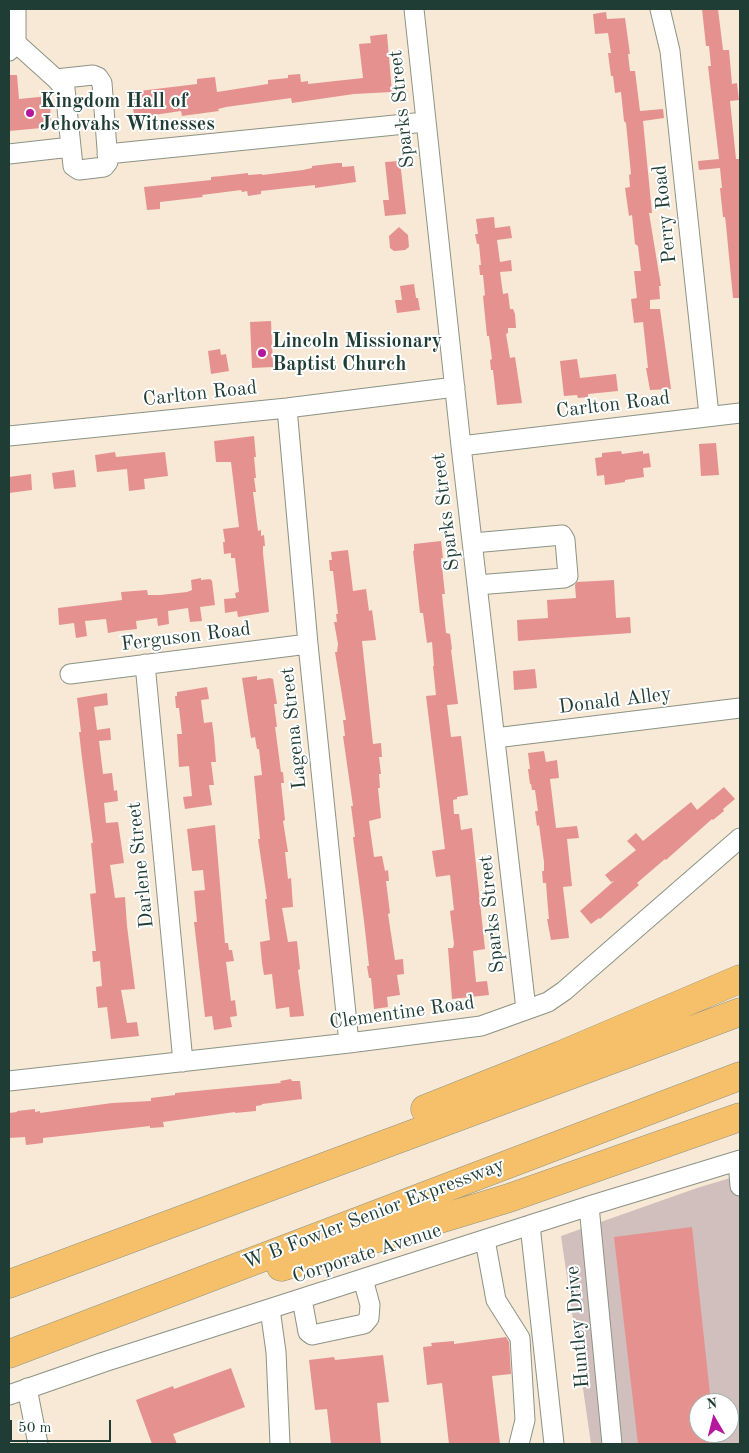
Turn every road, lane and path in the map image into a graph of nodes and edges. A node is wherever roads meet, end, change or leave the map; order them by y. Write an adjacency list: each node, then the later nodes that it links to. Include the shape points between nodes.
1 (16, 9): 4 (street)
2 (414, 9): 6 (street, Sparks Street)
3 (660, 9): 13 (street, Perry Road, via 670,51)
4 (12, 47): 5 (street)
5 (56, 78): 7 (street, via 65,89); 9 (street, via 98,77 102,83)
6 (425, 122): 9 (street); 10 (street, Sparks Street)
7 (71, 147): 8 (street); 9 (street, via 73,166 79,170 104,167 108,162)
8 (9, 154)
9 (107, 154)
10 (455, 387): 11 (street, Carlton Road); 15 (street, Sparks Street)
11 (287, 408): 14 (street, Carlton Road); 18 (street, Lagena Street)
12 (740, 413): 13 (street, Carlton Road)
13 (708, 416): 15 (street, Carlton Road)
14 (9, 436)
15 (461, 446): 16 (street, Sparks Street)
16 (472, 543): 17 (street, Sparks Street); 17 (street, via 562,535 565,540 568,576)
17 (477, 585): 22 (street, Sparks Street)
18 (308, 644): 19 (street, Ferguson Road); 27 (street, Lagena Street)
19 (144, 664): 20 (street, Ferguson Road); 28 (street, Darlene Street)
20 (70, 674)
21 (740, 708): 22 (street, Donald Alley)
22 (495, 738): 25 (street, Sparks Street)
23 (740, 838): 25 (street, Clementine Road, via 564,990 548,1002)
24 (740, 979): 33 (highway, via 360,1135)
25 (526, 1009): 27 (street, Clementine Road, via 481,1026)
26 (740, 1012): 33 (highway)
27 (349, 1043): 28 (street, Clementine Road)
28 (183, 1062): 30 (street, Clementine Road)
29 (740, 1076): 41 (highway, W B Fowler Senior Expressway)
30 (9, 1082)
31 (740, 1117): 41 (highway, via 509,1198 220,1286)
32 (739, 1161): 34 (street); 35 (street, Corporate Avenue)
33 (288, 1180): 39 (highway)
34 (740, 1185)
35 (589, 1206): 36 (street, Corporate Avenue); 50 (street, Huntley Drive)
36 (530, 1225): 37 (street, Corporate Avenue); 49 (street)
37 (485, 1240): 38 (street, Corporate Avenue); 48 (street, via 496,1300 520,1338 525,1420)
38 (363, 1279): 40 (street, Corporate Avenue); 40 (street, via 370,1305 369,1318 364,1324 312,1335 308,1332)
39 (9, 1284)
40 (302, 1298): 42 (street, Corporate Avenue)
41 (146, 1300): 43 (highway, W B Fowler Senior Expressway)
42 (270, 1309): 44 (street, Corporate Avenue); 47 (street, via 276,1352)
43 (9, 1354)
44 (28, 1388): 45 (street, Corporate Avenue); 46 (street)
45 (9, 1395)
46 (38, 1444)
47 (280, 1444)
48 (519, 1444)
49 (554, 1444)
50 (612, 1444)

